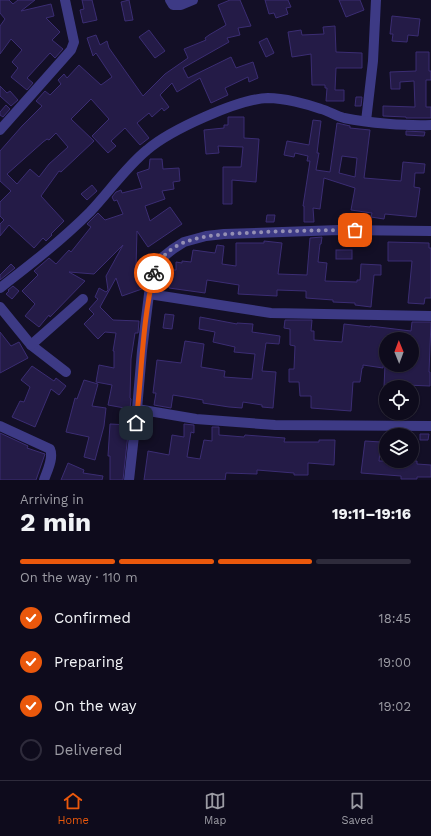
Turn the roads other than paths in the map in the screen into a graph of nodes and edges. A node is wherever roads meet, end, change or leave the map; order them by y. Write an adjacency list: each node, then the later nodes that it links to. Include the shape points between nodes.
1 (65, 0): 7 (street, via 74,42 71,50)
2 (170, 0): 3 (street, via 173,5 181,5)
3 (193, 0)
4 (376, 0): 5 (street, via 373,61)
5 (366, 121): 6 (street); 9 (street, via 343,118 321,109 269,98 228,108 178,130 146,150 90,211 50,249)
6 (431, 125)
7 (0, 130)
8 (431, 231): 10 (street, via 316,230 206,236 184,242 162,257 155,270)
9 (0, 288)
10 (149, 294): 13 (street, via 271,313); 16 (street)
11 (83, 299): 14 (street)
12 (0, 307): 14 (street)
13 (431, 316)
14 (31, 345): 15 (street)
15 (66, 372)
16 (137, 409): 18 (street, via 196,419 275,425); 20 (street)
17 (0, 426): 19 (street, via 50,449 52,453)
18 (431, 426)
19 (44, 480)
20 (129, 480)

